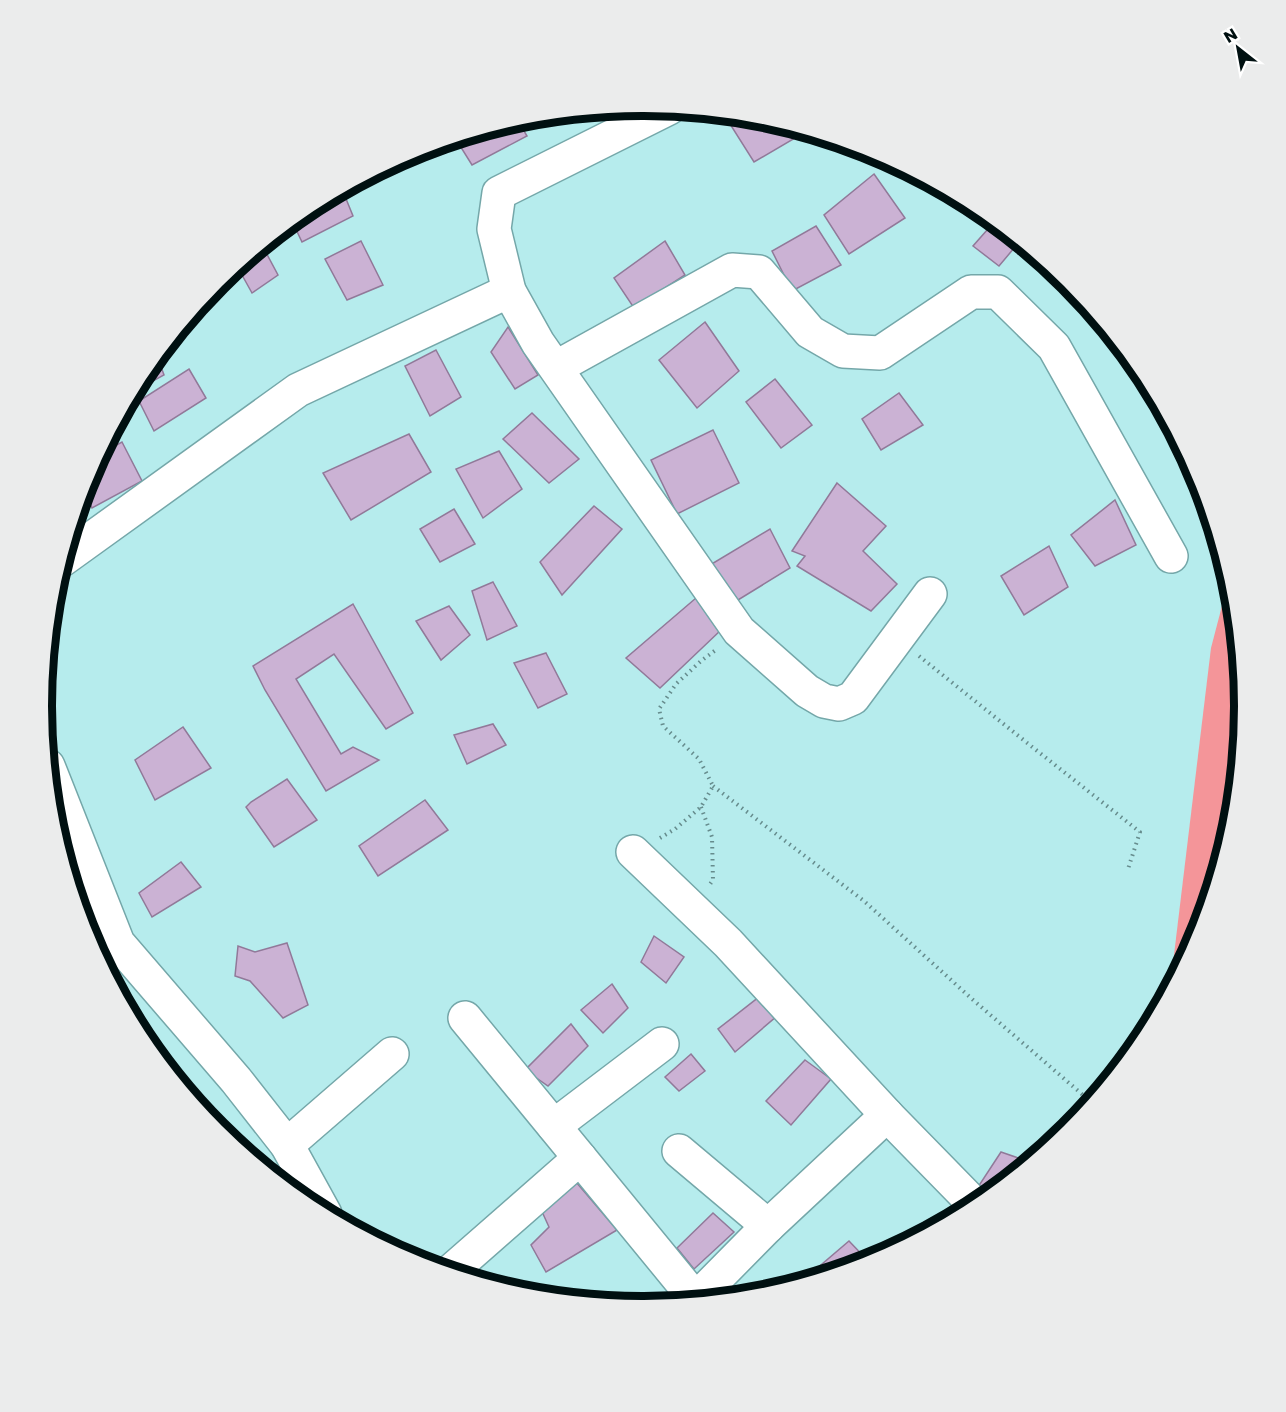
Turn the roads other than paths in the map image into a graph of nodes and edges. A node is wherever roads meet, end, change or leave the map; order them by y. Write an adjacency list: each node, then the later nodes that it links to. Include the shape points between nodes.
1 (653, 116): 2 (street, via 499,193 494,230)
2 (509, 291): 3 (street, via 538,343); 4 (street, via 298,390)
3 (557, 367): 5 (street, via 732,270 759,272 810,332 843,351 880,353 971,292 998,292 1054,347); 6 (street, via 739,631 807,692 839,704 853,698)
4 (73, 552)
5 (1171, 555)
6 (930, 594)
7 (62, 809): 9 (street)
8 (633, 852): 13 (street, via 728,943)
9 (109, 951): 15 (street, via 236,1080)
10 (465, 1018): 14 (street)
11 (662, 1044): 14 (street)
12 (392, 1054): 15 (street)
13 (887, 1115): 19 (street); 20 (street)
14 (554, 1126): 17 (street)
15 (287, 1145): 18 (street)
16 (679, 1151): 20 (street)
17 (580, 1158): 21 (street); 23 (street)
18 (315, 1197)
19 (969, 1198)
20 (768, 1226): 22 (street)
21 (457, 1266)
22 (704, 1293)
23 (692, 1294)

